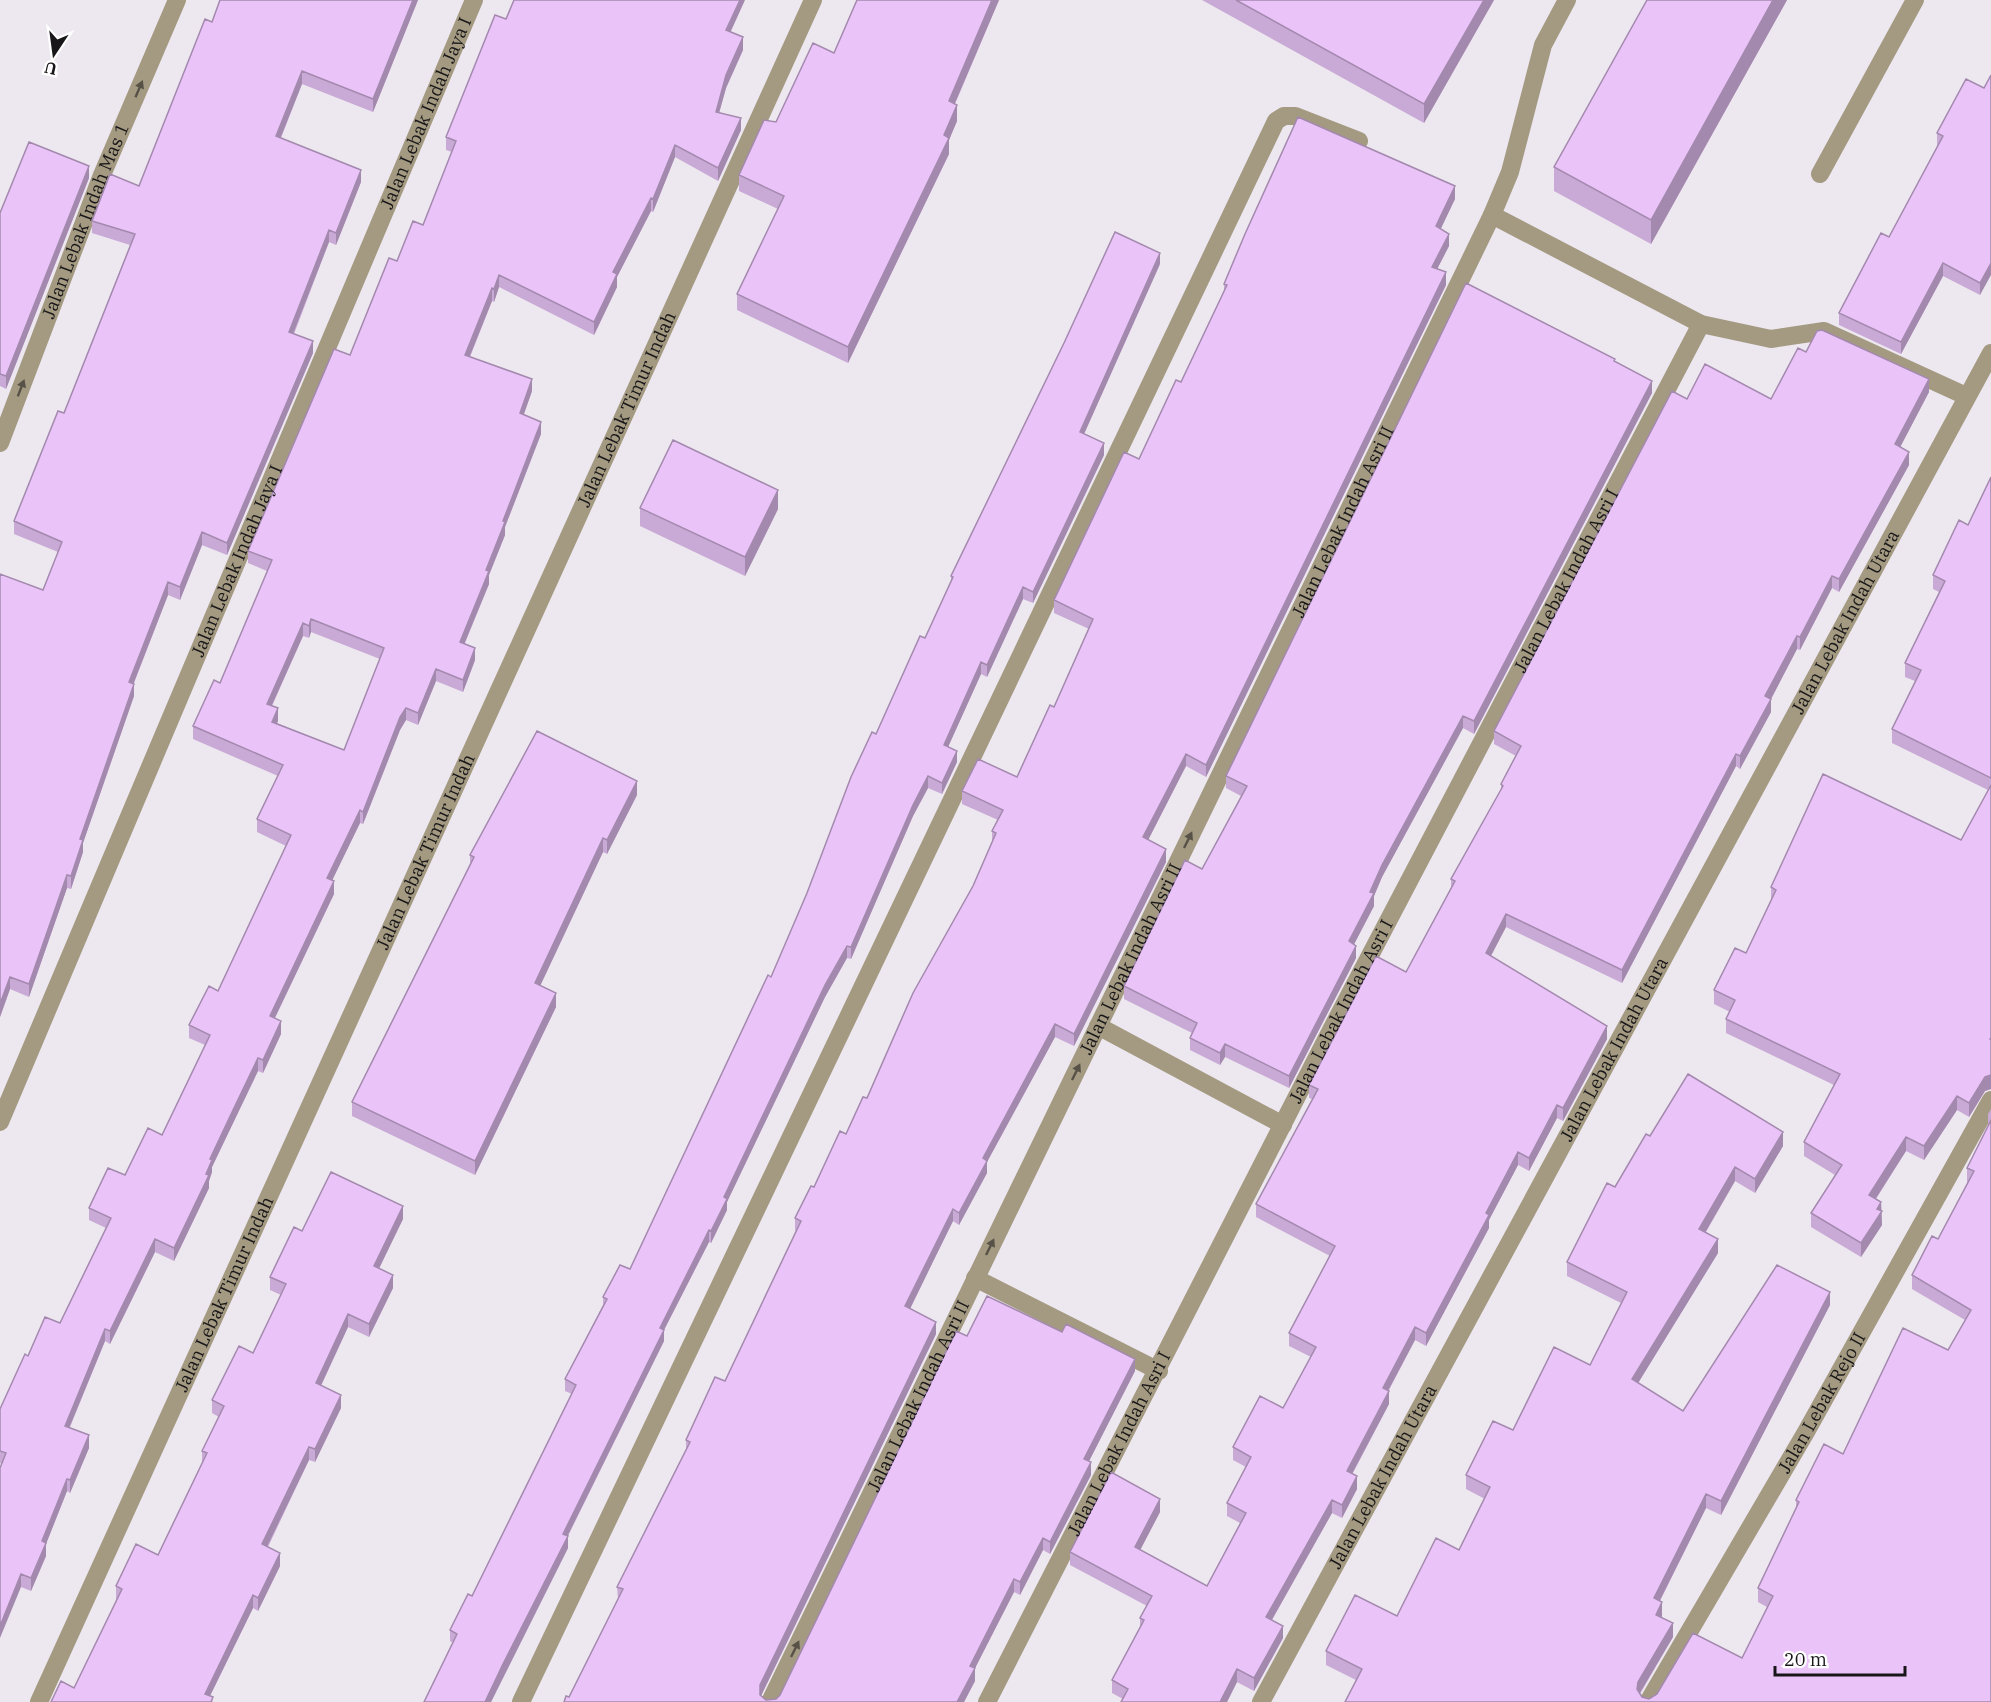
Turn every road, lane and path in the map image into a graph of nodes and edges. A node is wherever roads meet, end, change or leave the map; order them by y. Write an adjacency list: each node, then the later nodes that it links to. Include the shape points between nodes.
1 (177, 0): 12 (street, Jalan Lebak Indah Mas 1, one-way to 1, via 102,175)
2 (474, 0): 15 (street, Jalan Lebak Indah Jaya I)
3 (813, 0): 19 (street, Jalan Lebak Timur Indah)
4 (1567, 0): 8 (street, Jalan Lebak Indah Asri II, via 1543,45 1510,172)
5 (1915, 0): 7 (street)
6 (1359, 141): 20 (street, via 1295,116 1276,121)
7 (1821, 174)
8 (1492, 215): 9 (street); 13 (street, Jalan Lebak Indah Asri II, one-way to 8)
9 (1701, 324): 11 (street, via 1771,339 1824,331); 16 (street, Jalan Lebak Indah Asri I)
10 (1991, 353): 11 (street, Jalan Lebak Indah Utara)
11 (1966, 396): 23 (street, Jalan Lebak Indah Utara)
12 (0, 442)
13 (1098, 1026): 16 (street); 17 (street, Jalan Lebak Indah Asri II, one-way to 13)
14 (1991, 1100): 24 (street, Jalan Lebak Rejo II, via 1806,1432)
15 (0, 1122)
16 (1283, 1125): 18 (street, Jalan Lebak Indah Asri I)
17 (975, 1278): 18 (street); 21 (street, Jalan Lebak Indah Asri II, one-way to 17)
18 (1159, 1371): 22 (street, Jalan Lebak Indah Asri I)
19 (39, 1702)
20 (521, 1702)
21 (770, 1702)
22 (987, 1702)
23 (1261, 1702)
24 (1648, 1702)

